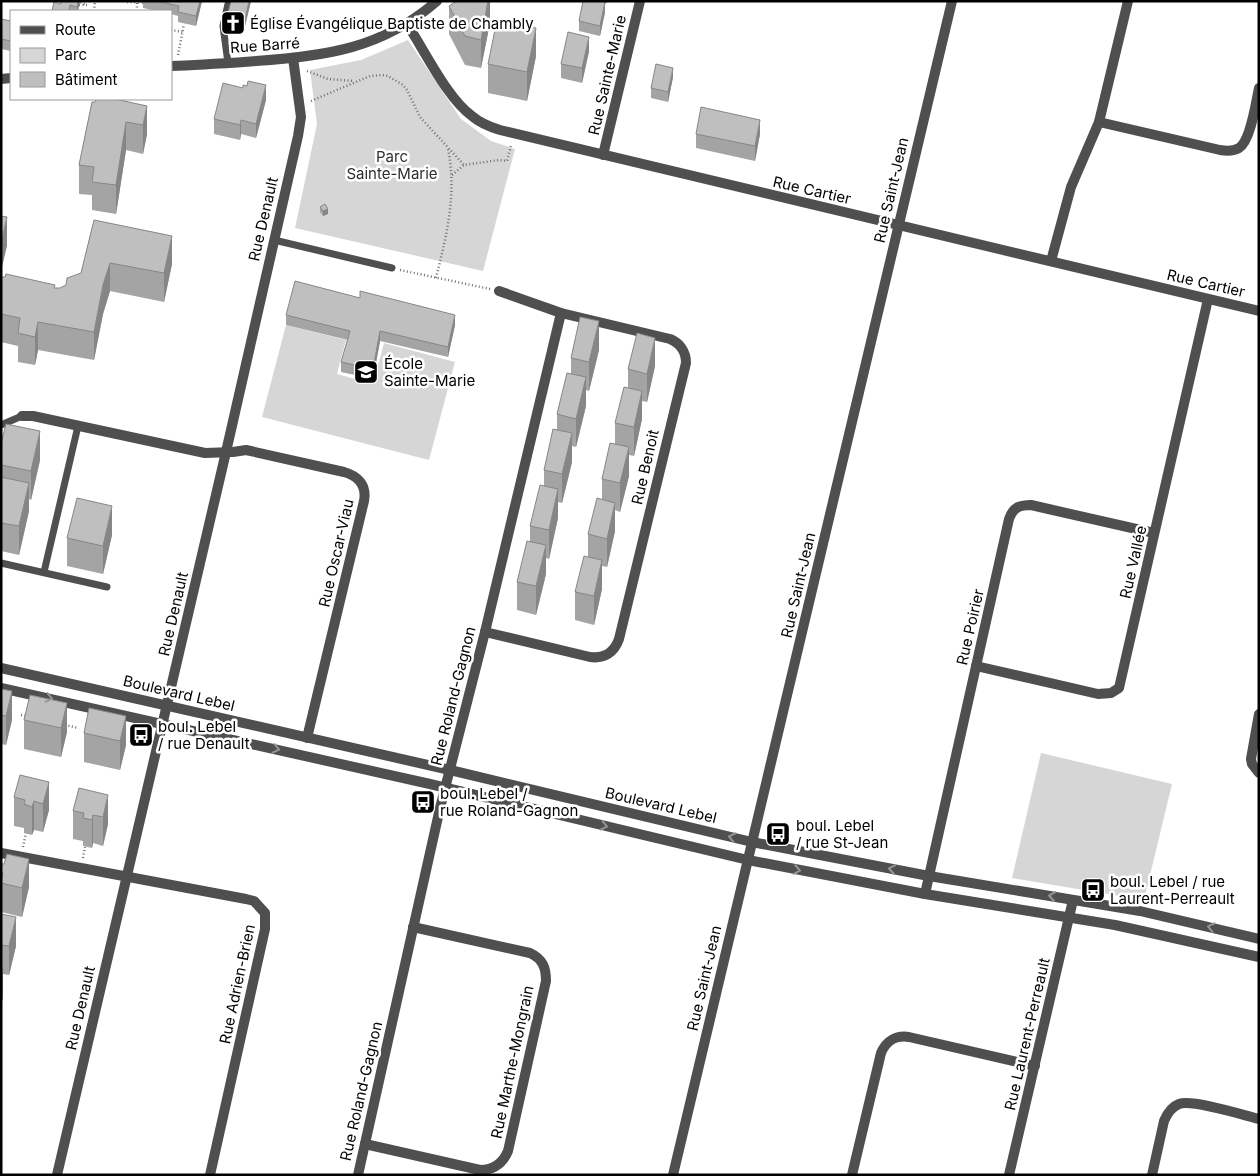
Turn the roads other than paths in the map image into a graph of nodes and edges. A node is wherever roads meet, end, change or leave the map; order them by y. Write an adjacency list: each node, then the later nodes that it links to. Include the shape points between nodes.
1 (437, 1): 6 (street, Rue Barré)
2 (640, 1): 12 (street, Rue Sainte-Marie)
3 (952, 1): 13 (street, Rue Saint-Jean)
4 (1128, 1): 11 (street)
5 (228, 4): 8 (lane, via 223,26)
6 (407, 24): 7 (street, Rue Barré, via 340,52); 12 (street, Rue Cartier, via 450,93 472,117 500,130)
7 (293, 58): 8 (street, Rue Barré); 14 (street, Rue Denault, via 301,117)
8 (228, 62): 9 (street, Rue Barré)
9 (172, 66)
10 (1259, 88): 11 (street, via 1247,137 1235,149 1220,150)
11 (1100, 122): 15 (street, via 1071,186)
12 (603, 155): 13 (street, Rue Cartier)
13 (898, 225): 15 (street, Rue Cartier); 41 (street, Rue Saint-Jean)
14 (274, 240): 16 (lane); 24 (street, Rue Denault)
15 (1051, 262): 18 (street, Rue Cartier)
16 (392, 268)
17 (499, 291): 20 (street, Rue Benoit)
18 (1208, 299): 19 (street, Rue Cartier); 25 (street, Rue Vallée)
19 (1259, 311)
20 (560, 313): 29 (street, Rue Roland-Gagnon); 29 (street, Rue Benoit, via 675,341 686,359 681,382 619,639 613,651 604,657 590,657)
21 (22, 416): 22 (lane); 23 (street, Rue Oscar-Viau)
22 (1, 425)
23 (78, 426): 24 (street, Rue Oscar-Viau, via 205,453); 27 (lane)
24 (226, 452): 33 (street, Rue Denault); 37 (street, Rue Oscar-Viau, via 246,450 344,472 358,478 364,490)
25 (1154, 533): 30 (street, Rue Poirier, via 1031,505 1015,508 1009,519); 30 (street, Rue Vallée, via 1122,682 1117,690 1098,694)
26 (1, 562): 27 (lane)
27 (44, 572): 28 (lane)
28 (107, 587)
29 (485, 632): 38 (street, Rue Roland-Gagnon)
30 (976, 666): 45 (street, Rue Poirier)
31 (1, 668): 33 (street, Boulevard Lebel)
32 (1, 688): 35 (street, one-way to 35)
33 (166, 706): 35 (street, Rue Denault); 37 (street, Boulevard Lebel)
34 (1259, 714): 36 (street)
35 (162, 724): 40 (street, one-way to 40); 44 (street, Rue Denault)
36 (1257, 730): 39 (street, via 1251,759)
37 (307, 738): 38 (street, Boulevard Lebel)
38 (450, 770): 40 (street, Rue Roland-Gagnon); 41 (street, Boulevard Lebel, one-way to 38)
39 (1259, 772)
40 (446, 788): 43 (street, one-way to 43); 49 (street, Rue Roland-Gagnon)
41 (752, 842): 43 (street, Rue Saint-Jean); 45 (street, Boulevard Lebel, one-way to 41)
42 (1, 853): 44 (street)
43 (748, 860): 46 (street, one-way to 46); 58 (street, Rue Saint-Jean)
44 (126, 876): 55 (street, Rue Denault); 56 (street, Rue Adrien-Brien, via 246,898 254,901 265,913 265,929)
45 (929, 876): 46 (street, Rue Poirier); 47 (street, Boulevard Lebel, one-way to 45)
46 (925, 894): 48 (street)
47 (1073, 900): 48 (street, Rue Laurent-Perreault); 50 (street, Boulevard Lebel, one-way to 47, via 1140,911)
48 (1069, 918): 51 (street, via 1136,929); 52 (street, Rue Laurent-Perreault)
49 (413, 927): 54 (street, Rue Roland-Gagnon); 54 (street, Rue Marthe-Mongrain, via 530,953 540,958 546,981 508,1151 502,1162 480,1170)
50 (1259, 938)
51 (1259, 957)
52 (1034, 1066): 59 (street, via 909,1037 892,1039 880,1053); 60 (street, Rue Laurent-Perreault)
53 (1259, 1119): 61 (street, via 1194,1104 1179,1104 1164,1121)
54 (365, 1144): 57 (street, Rue Roland-Gagnon)
55 (57, 1175)
56 (210, 1175)
57 (358, 1175)
58 (674, 1175)
59 (852, 1175)
60 (1009, 1175)
61 (1152, 1175)

